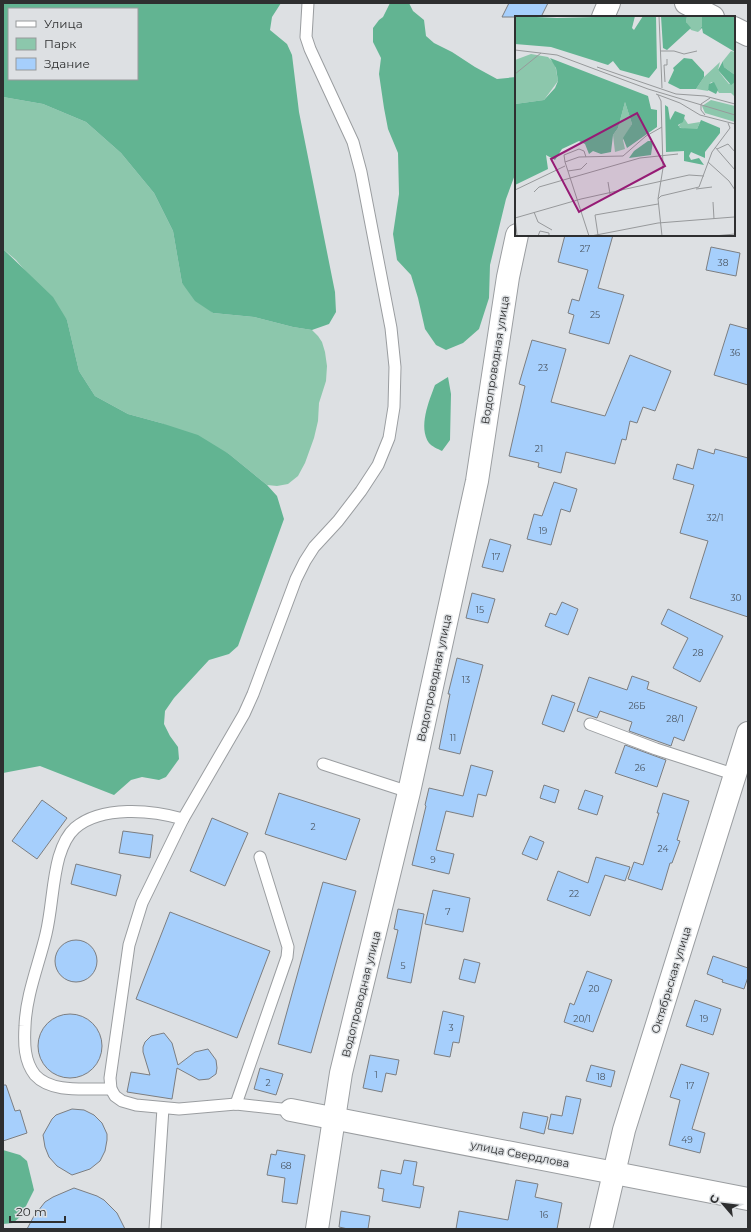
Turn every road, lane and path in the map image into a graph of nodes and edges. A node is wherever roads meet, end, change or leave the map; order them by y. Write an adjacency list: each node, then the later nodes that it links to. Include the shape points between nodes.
1 (308, 3): 14 (lane, via 306,37 353,142 361,172 391,328 395,367 394,407 388,438 378,465 361,491 338,521 314,546 305,561 244,714)
2 (609, 3): 4 (street)
3 (686, 3): 5 (street)
4 (603, 16)
5 (711, 16)
6 (735, 28): 7 (street)
7 (748, 35)
8 (517, 236): 13 (street, Водопроводная улица, via 476,481)
9 (590, 724): 12 (lane)
10 (748, 733): 12 (street, Октябрьская улица)
11 (323, 764): 13 (lane)
12 (736, 775): 21 (street, Октябрьская улица, via 624,1130)
13 (409, 792): 20 (street, Водопроводная улица, via 341,1073)
14 (183, 819): 16 (lane, via 151,881 129,945 110,1078); 16 (lane, via 157,813 122,812 99,816 74,829 64,842 59,856 46,933 28,1002 25,1030 28,1063 36,1075 54,1087)
15 (260, 857): 17 (lane, via 288,947 287,957)
16 (111, 1089): 18 (lane, via 122,1101)
17 (236, 1104): 18 (lane); 19 (lane)
18 (163, 1108): 23 (lane)
19 (291, 1110): 20 (street, улица Свердлова)
20 (334, 1118): 21 (street, улица Свердлова); 24 (street, Водопроводная улица)
21 (614, 1172): 22 (street, улица Свердлова); 25 (street, Октябрьская улица)
22 (748, 1199)
23 (155, 1229)
24 (316, 1229)
25 (601, 1229)

